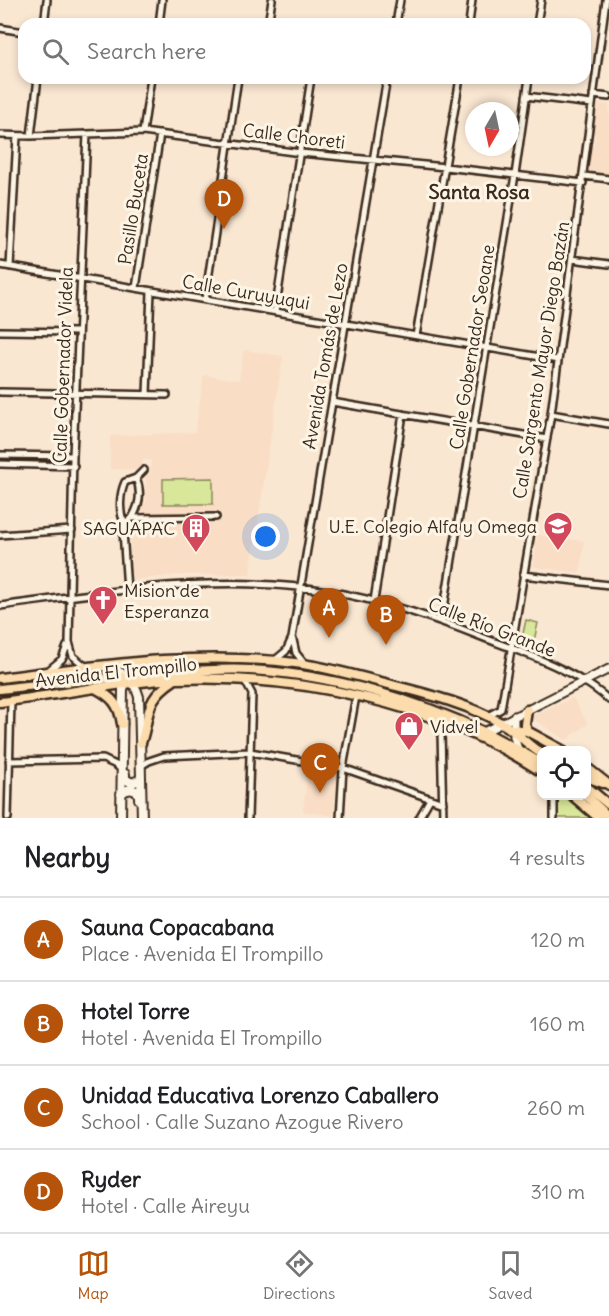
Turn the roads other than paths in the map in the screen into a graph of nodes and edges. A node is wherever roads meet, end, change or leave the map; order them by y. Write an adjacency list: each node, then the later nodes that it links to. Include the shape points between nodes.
1 (47, 0): 8 (street)
2 (162, 0): 9 (street)
3 (272, 0): 10 (street)
4 (400, 0): 11 (street)
5 (472, 0): 12 (street)
6 (541, 0): 13 (street)
7 (606, 0): 23 (street, Calle Sargento Mayor Diego Bazán)
8 (45, 18)
9 (160, 18)
10 (269, 18)
11 (397, 18)
12 (470, 18)
13 (538, 18)
14 (0, 28): 15 (street)
15 (18, 31)
16 (37, 84): 32 (street)
17 (150, 84): 27 (street)
18 (237, 84): 33 (street)
19 (310, 84): 34 (street)
20 (386, 84): 35 (street, Avenida Tomás de Lezo)
21 (459, 84): 36 (street)
22 (528, 84): 24 (street, Calle Gobernador Seoane)
23 (593, 95): 25 (street); 26 (street, Calle Sargento Mayor Diego Bazán)
24 (526, 96): 26 (street); 37 (street, Calle Gobernador Seoane)
25 (609, 97)
26 (592, 104): 38 (street, Calle Sargento Mayor Diego Bazán)
27 (143, 132): 28 (street, Calle Choreti); 29 (street, Calle Choreti)
28 (87, 134): 32 (street, Calle Choreti); 45 (street, Calle Gobernador Videla)
29 (160, 134): 33 (street, Calle Choreti); 46 (street, Pasillo Buceta)
30 (0, 135): 31 (street, Calle Choreti)
31 (17, 136): 32 (street, Calle Choreti); 44 (street)
32 (31, 136)
33 (229, 143): 34 (street, Calle Choreti); 48 (street)
34 (301, 153): 35 (street, Calle Choreti); 49 (street)
35 (373, 161): 36 (street, Calle Choreti); 50 (street, Avenida Tomás de Lezo)
36 (446, 167): 37 (street, Calle Choreti); 53 (street)
37 (515, 175): 40 (street, Calle Choreti); 54 (street, Calle Gobernador Seoane)
38 (584, 176): 39 (street); 40 (street, Calle Sargento Mayor Diego Bazán)
39 (609, 179)
40 (583, 183): 41 (street, Calle Sargento Mayor Diego Bazán)
41 (572, 259): 42 (street); 55 (street, Calle Sargento Mayor Diego Bazán)
42 (609, 264)
43 (0, 265): 44 (street, Calle Curuyuqui)
44 (10, 267): 45 (street, Calle Curuyuqui)
45 (81, 279): 46 (street, Calle Curuyuqui); 52 (street, Calle Gobernador Videla)
46 (136, 288): 47 (street, Calle Curuyuqui)
47 (151, 291): 48 (street, Calle Curuyuqui); 58 (street)
48 (205, 300): 49 (street, Calle Curuyuqui)
49 (274, 312): 50 (street, Calle Curuyuqui)
50 (345, 324): 53 (street, Calle Curuyuqui); 60 (street, Avenida Tomás de Lezo)
51 (0, 331): 52 (street)
52 (78, 332): 57 (street, Calle Gobernador Videla)
53 (416, 336): 54 (street, Calle Curuyuqui)
54 (487, 348): 55 (street, Calle Curuyuqui); 64 (street, Calle Gobernador Seoane)
55 (558, 360): 62 (street, Calle Sargento Mayor Diego Bazán)
56 (0, 392): 57 (street)
57 (76, 394): 58 (street); 67 (street, Calle Gobernador Videla)
58 (147, 394): 59 (street)
59 (167, 395)
60 (332, 402): 61 (street); 79 (street, Avenida Tomás de Lezo)
61 (403, 414): 64 (street); 82 (street)
62 (551, 414): 63 (street); 65 (street, Calle Sargento Mayor Diego Bazán)
63 (609, 424)
64 (474, 427): 65 (street); 84 (street, Calle Gobernador Seoane)
65 (547, 439): 77 (street, Calle Sargento Mayor Diego Bazán)
66 (0, 455): 67 (street)
67 (73, 456): 69 (street, Calle Gobernador Videla)
68 (0, 464): 69 (street)
69 (74, 466): 75 (street, Calle Gobernador Videla)
70 (144, 470): 71 (street)
71 (136, 478): 73 (street, via 139,498); 74 (street, via 125,482 122,488 121,517)
72 (216, 517): 73 (street)
73 (132, 518): 74 (street)
74 (125, 523): 80 (street)
75 (72, 530): 76 (street); 81 (street, Calle Gobernador Videla)
76 (0, 535)
77 (523, 575): 78 (street); 87 (street, Calle Sargento Mayor Diego Bazán)
78 (609, 585)
79 (301, 587): 80 (street, Calle Río Grande, via 208,583); 82 (street, Calle Río Grande); 85 (street, Avenida Tomás de Lezo)
80 (127, 590): 81 (street, Calle Río Grande)
81 (69, 597): 83 (street, Calle Río Grande); 86 (street, Calle Gobernador Videla)
82 (374, 601): 84 (street, Calle Río Grande)
83 (0, 606)
84 (442, 621): 87 (street, Calle Río Grande)
85 (292, 638): 89 (street, Avenida Tomás de Lezo, via 286,651); 90 (street, via 296,653)
86 (69, 642): 92 (street, via 73,656); 95 (street, via 62,659)
87 (510, 648): 100 (street, Calle Río Grande); 108 (street, Calle Sargento Mayor Diego Bazán, via 501,709)
88 (163, 660): 89 (main road, Avenida El Trompillo); 91 (main road, Avenida El Trompillo); 99 (main road)
89 (274, 661): 90 (main road, Avenida El Trompillo)
90 (305, 664): 108 (main road, Avenida El Trompillo, via 428,694)
91 (97, 665): 92 (main road, Avenida El Trompillo); 99 (main road, via 113,669)
92 (85, 666): 95 (main road, Avenida El Trompillo)
93 (609, 669): 100 (street)
94 (188, 671): 97 (main road); 99 (main road, Avenida El Trompillo); 115 (main road, Avenida El Trompillo, via 249,670 323,680 399,699)
95 (47, 672): 96 (main road, Avenida El Trompillo)
96 (0, 678)
97 (175, 679): 98 (main road, Avenida El Trompillo); 99 (main road, Avenida El Trompillo); 116 (main road, via 154,697)
98 (244, 679): 103 (main road, Avenida El Trompillo); 121 (street, via 252,694)
99 (129, 681): 101 (main road, Avenida El Trompillo); 102 (main road, Avenida El Trompillo); 112 (main road); 116 (main road, via 139,697)
100 (583, 681): 104 (street, Calle Río Grande); 107 (street)
101 (94, 688): 105 (main road, Avenida El Trompillo); 112 (main road, via 113,699)
102 (0, 689)
103 (356, 696): 110 (main road, Avenida El Trompillo); 125 (street)
104 (609, 700)
105 (11, 701): 106 (main road, Avenida El Trompillo); 122 (street)
106 (0, 702)
107 (526, 710): 109 (street); 114 (main road)
108 (488, 716): 111 (main road, Avenida El Trompillo)
109 (514, 716): 111 (street); 113 (street)
110 (438, 721): 126 (main road, Avenida El Trompillo); 138 (street)
111 (501, 722): 113 (main road, Avenida El Trompillo); 115 (street)
112 (122, 724): 117 (main road)
113 (513, 729): 114 (main road, Avenida El Trompillo); 119 (street); 120 (main road, Avenida El Trompillo)
114 (527, 731): 118 (main road, Avenida El Trompillo)
115 (484, 732): 119 (main road, Avenida El Trompillo)
116 (141, 743): 124 (main road)
117 (122, 746): 127 (main road); 129 (main road, via 125,779 132,783)
118 (555, 746)
119 (518, 749): 123 (main road, Avenida El Trompillo)
120 (537, 751)
121 (250, 752): 124 (street, via 165,756); 125 (street); 144 (street)
122 (9, 761): 127 (street, via 103,759); 141 (street)
123 (537, 761)
124 (141, 766): 129 (main road)
125 (344, 768): 134 (street); 145 (street)
126 (537, 769)
127 (122, 770): 133 (main road)
128 (591, 771): 131 (main road)
129 (141, 778): 143 (main road)
130 (591, 779): 131 (main road)
131 (609, 785)
132 (591, 790): 139 (main road)
133 (121, 794): 142 (main road); 143 (main road, via 128,789 139,794)
134 (430, 799): 138 (street); 146 (street)
135 (554, 800): 148 (street)
136 (579, 800): 149 (main road)
137 (591, 800): 140 (main road)
138 (443, 803): 147 (street)
139 (609, 806)
140 (609, 817)
141 (8, 818)
142 (121, 818)
143 (141, 818)
144 (248, 818)
145 (340, 818)
146 (419, 818)
147 (443, 818)
148 (554, 818)
149 (599, 818)

